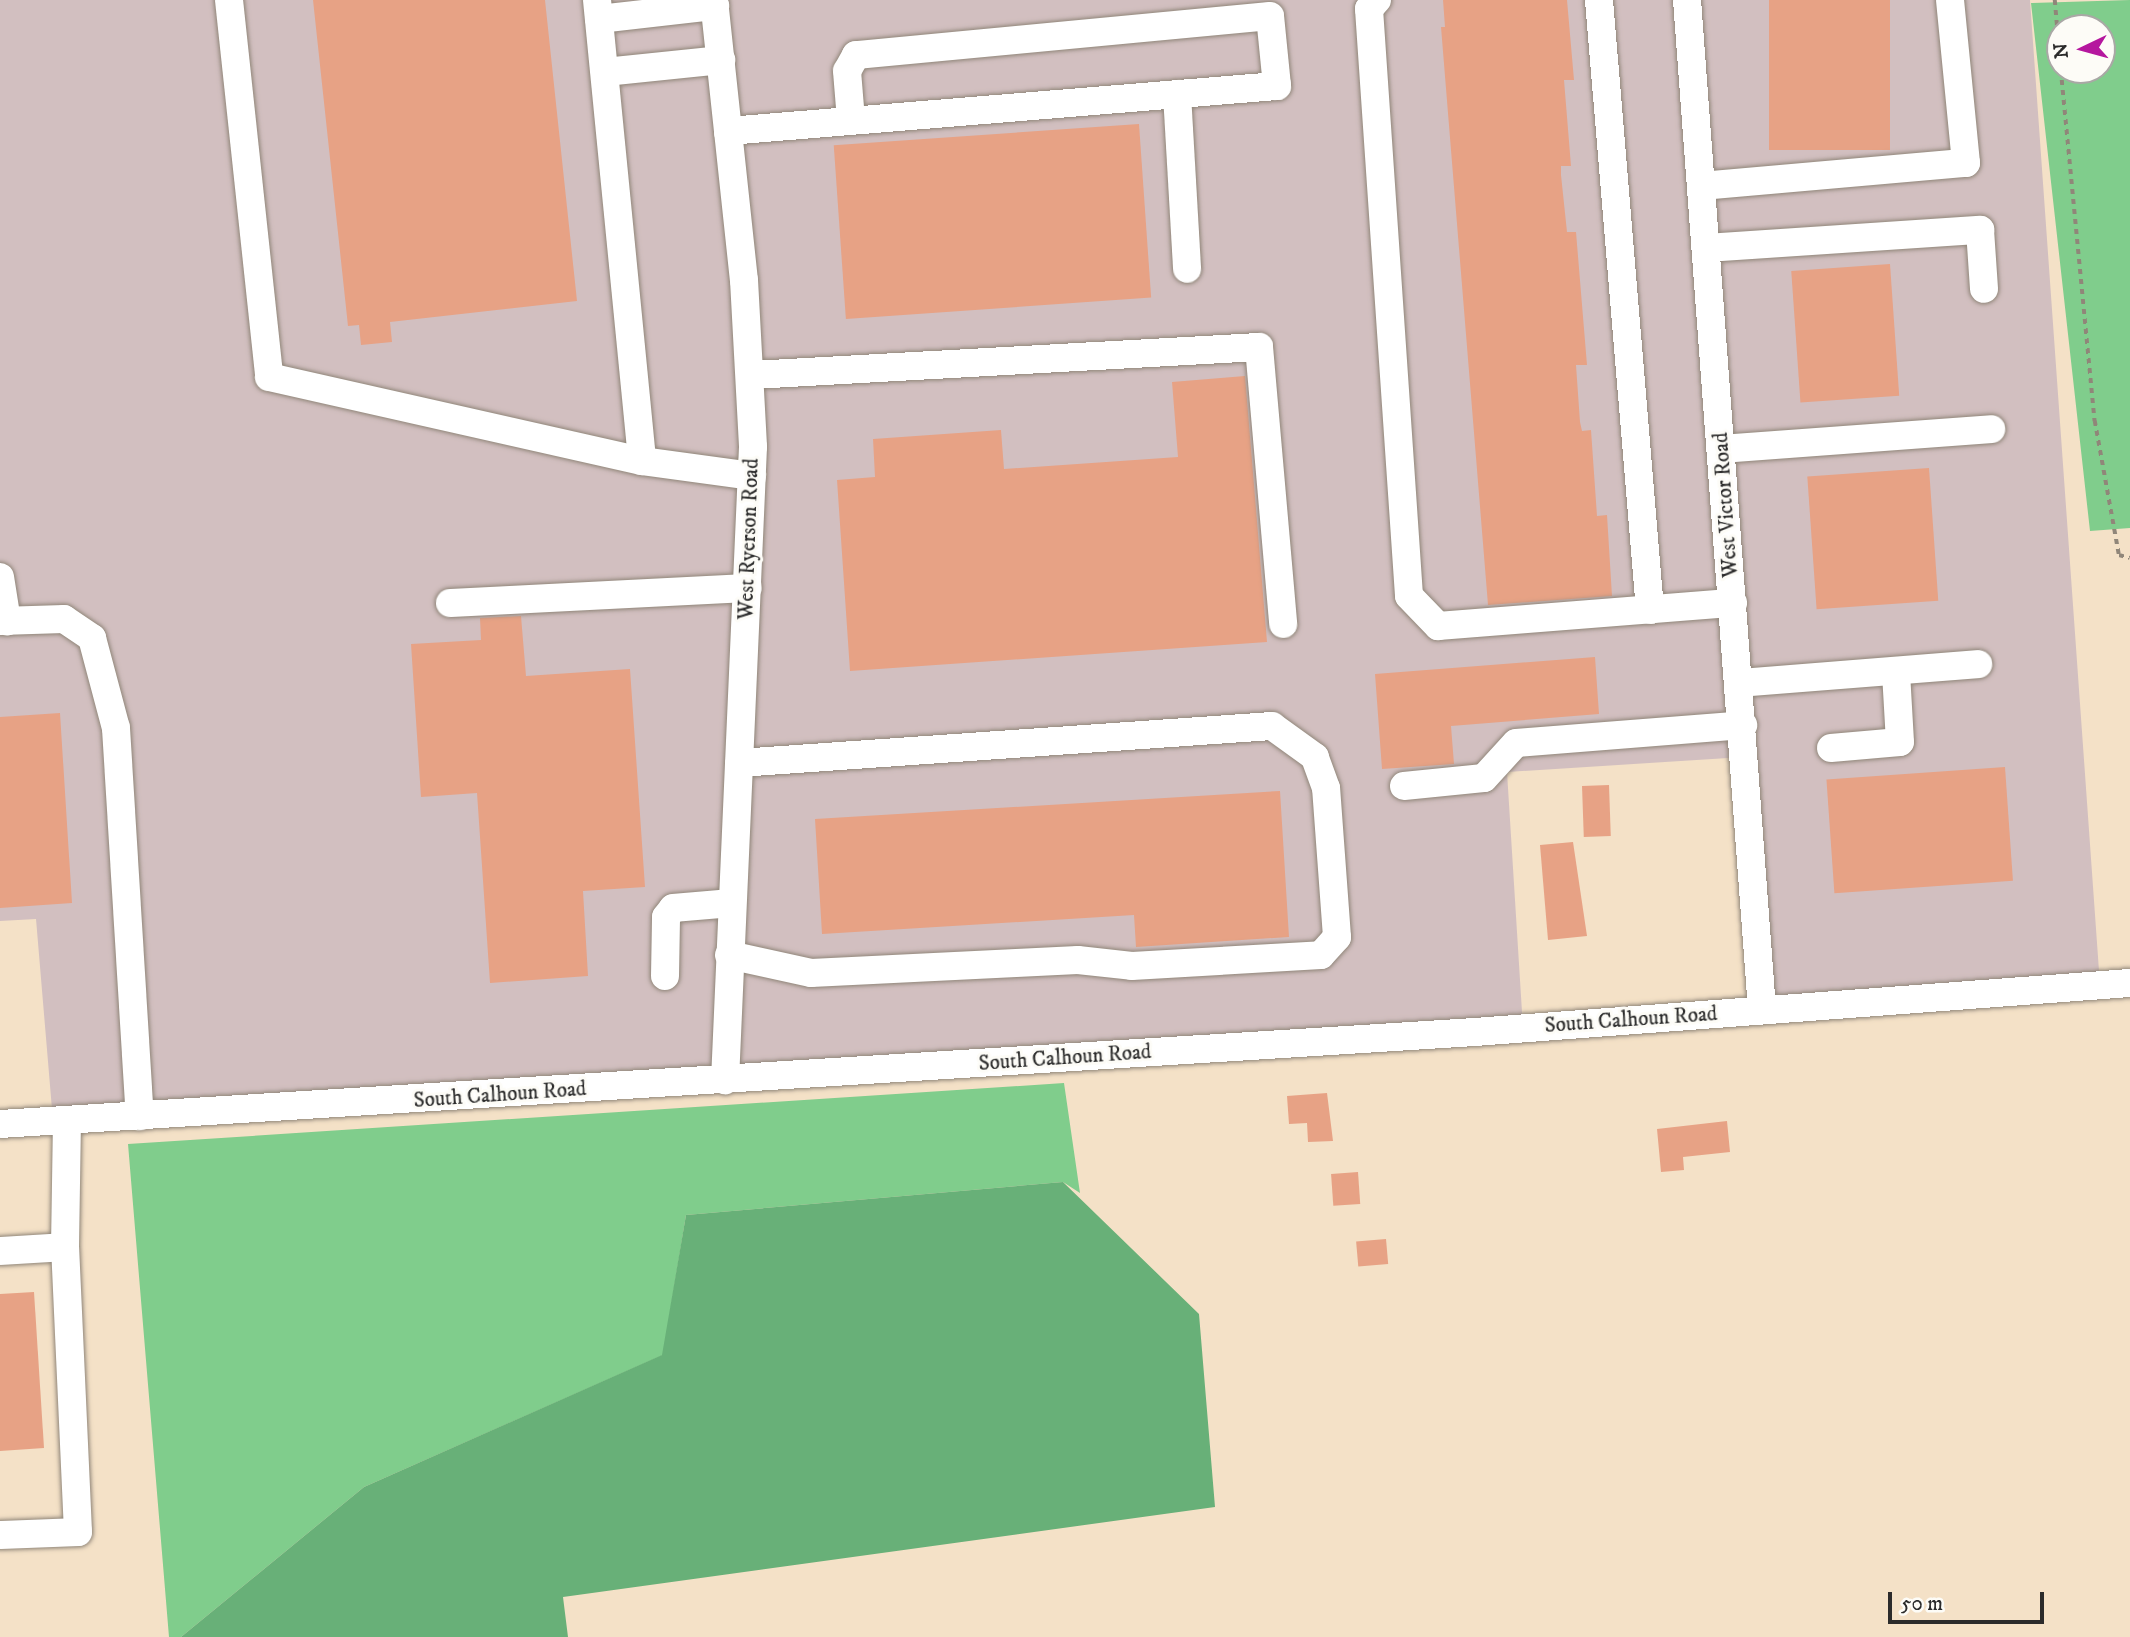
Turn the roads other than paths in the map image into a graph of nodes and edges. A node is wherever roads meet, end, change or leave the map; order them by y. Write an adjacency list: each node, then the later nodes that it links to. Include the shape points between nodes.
1 (229, 0): 20 (street, via 269,377)
2 (1377, 0): 26 (street, via 1369,9 1409,596 1438,626)
3 (1599, 0): 26 (street)
4 (1687, 0): 13 (street, West Victor Road)
5 (1950, 0): 13 (street, via 1966,163)
6 (715, 3): 7 (street); 8 (street, West Ryerson Road)
7 (598, 9): 9 (street)
8 (721, 60): 9 (street); 12 (street, West Ryerson Road)
9 (605, 72): 20 (street)
10 (1177, 94): 11 (street); 11 (street, via 1277,86 1270,16 856,55 847,71); 15 (street)
11 (851, 120): 12 (street)
12 (728, 131): 17 (street, West Ryerson Road)
13 (1701, 186): 14 (street, West Victor Road)
14 (1706, 248): 16 (street, via 1980,230); 19 (street, West Victor Road)
15 (1187, 269)
16 (1984, 289)
17 (752, 376): 21 (street, West Ryerson Road); 28 (street, via 1259,347)
18 (1991, 429): 19 (street)
19 (1721, 449): 25 (street, West Victor Road)
20 (642, 461): 21 (street)
21 (752, 476): 23 (street, West Ryerson Road)
22 (0, 577): 27 (street)
23 (748, 588): 24 (street); 34 (street, West Ryerson Road)
24 (450, 603)
25 (1733, 603): 26 (street); 31 (street, West Victor Road)
26 (1650, 610)
27 (4, 621): 42 (street, via 64,619 92,638 116,728)
28 (1283, 624)
29 (1978, 664): 30 (street)
30 (1896, 672): 31 (street); 33 (street, via 1900,742)
31 (1739, 683): 32 (street, West Victor Road)
32 (1742, 725): 35 (street, via 1516,743 1484,778); 40 (street, West Victor Road)
33 (1831, 748)
34 (739, 763): 36 (street, West Ryerson Road); 37 (street, via 1272,726 1315,757 1326,788 1337,937 1321,955 1132,966 1078,960 811,973)
35 (1404, 786)
36 (732, 902): 37 (street, West Ryerson Road); 38 (street, via 673,908 666,917)
37 (729, 955): 41 (street, West Ryerson Road)
38 (665, 976)
39 (2130, 982): 40 (street, South Calhoun Road)
40 (1762, 1010): 41 (street, South Calhoun Road)
41 (725, 1080): 42 (street, South Calhoun Road)
42 (140, 1116): 43 (street, South Calhoun Road)
43 (67, 1120): 44 (street, South Calhoun Road); 45 (street)
44 (0, 1124)
45 (65, 1247): 46 (street); 47 (street, via 78,1532)
46 (0, 1251)
47 (0, 1535)

